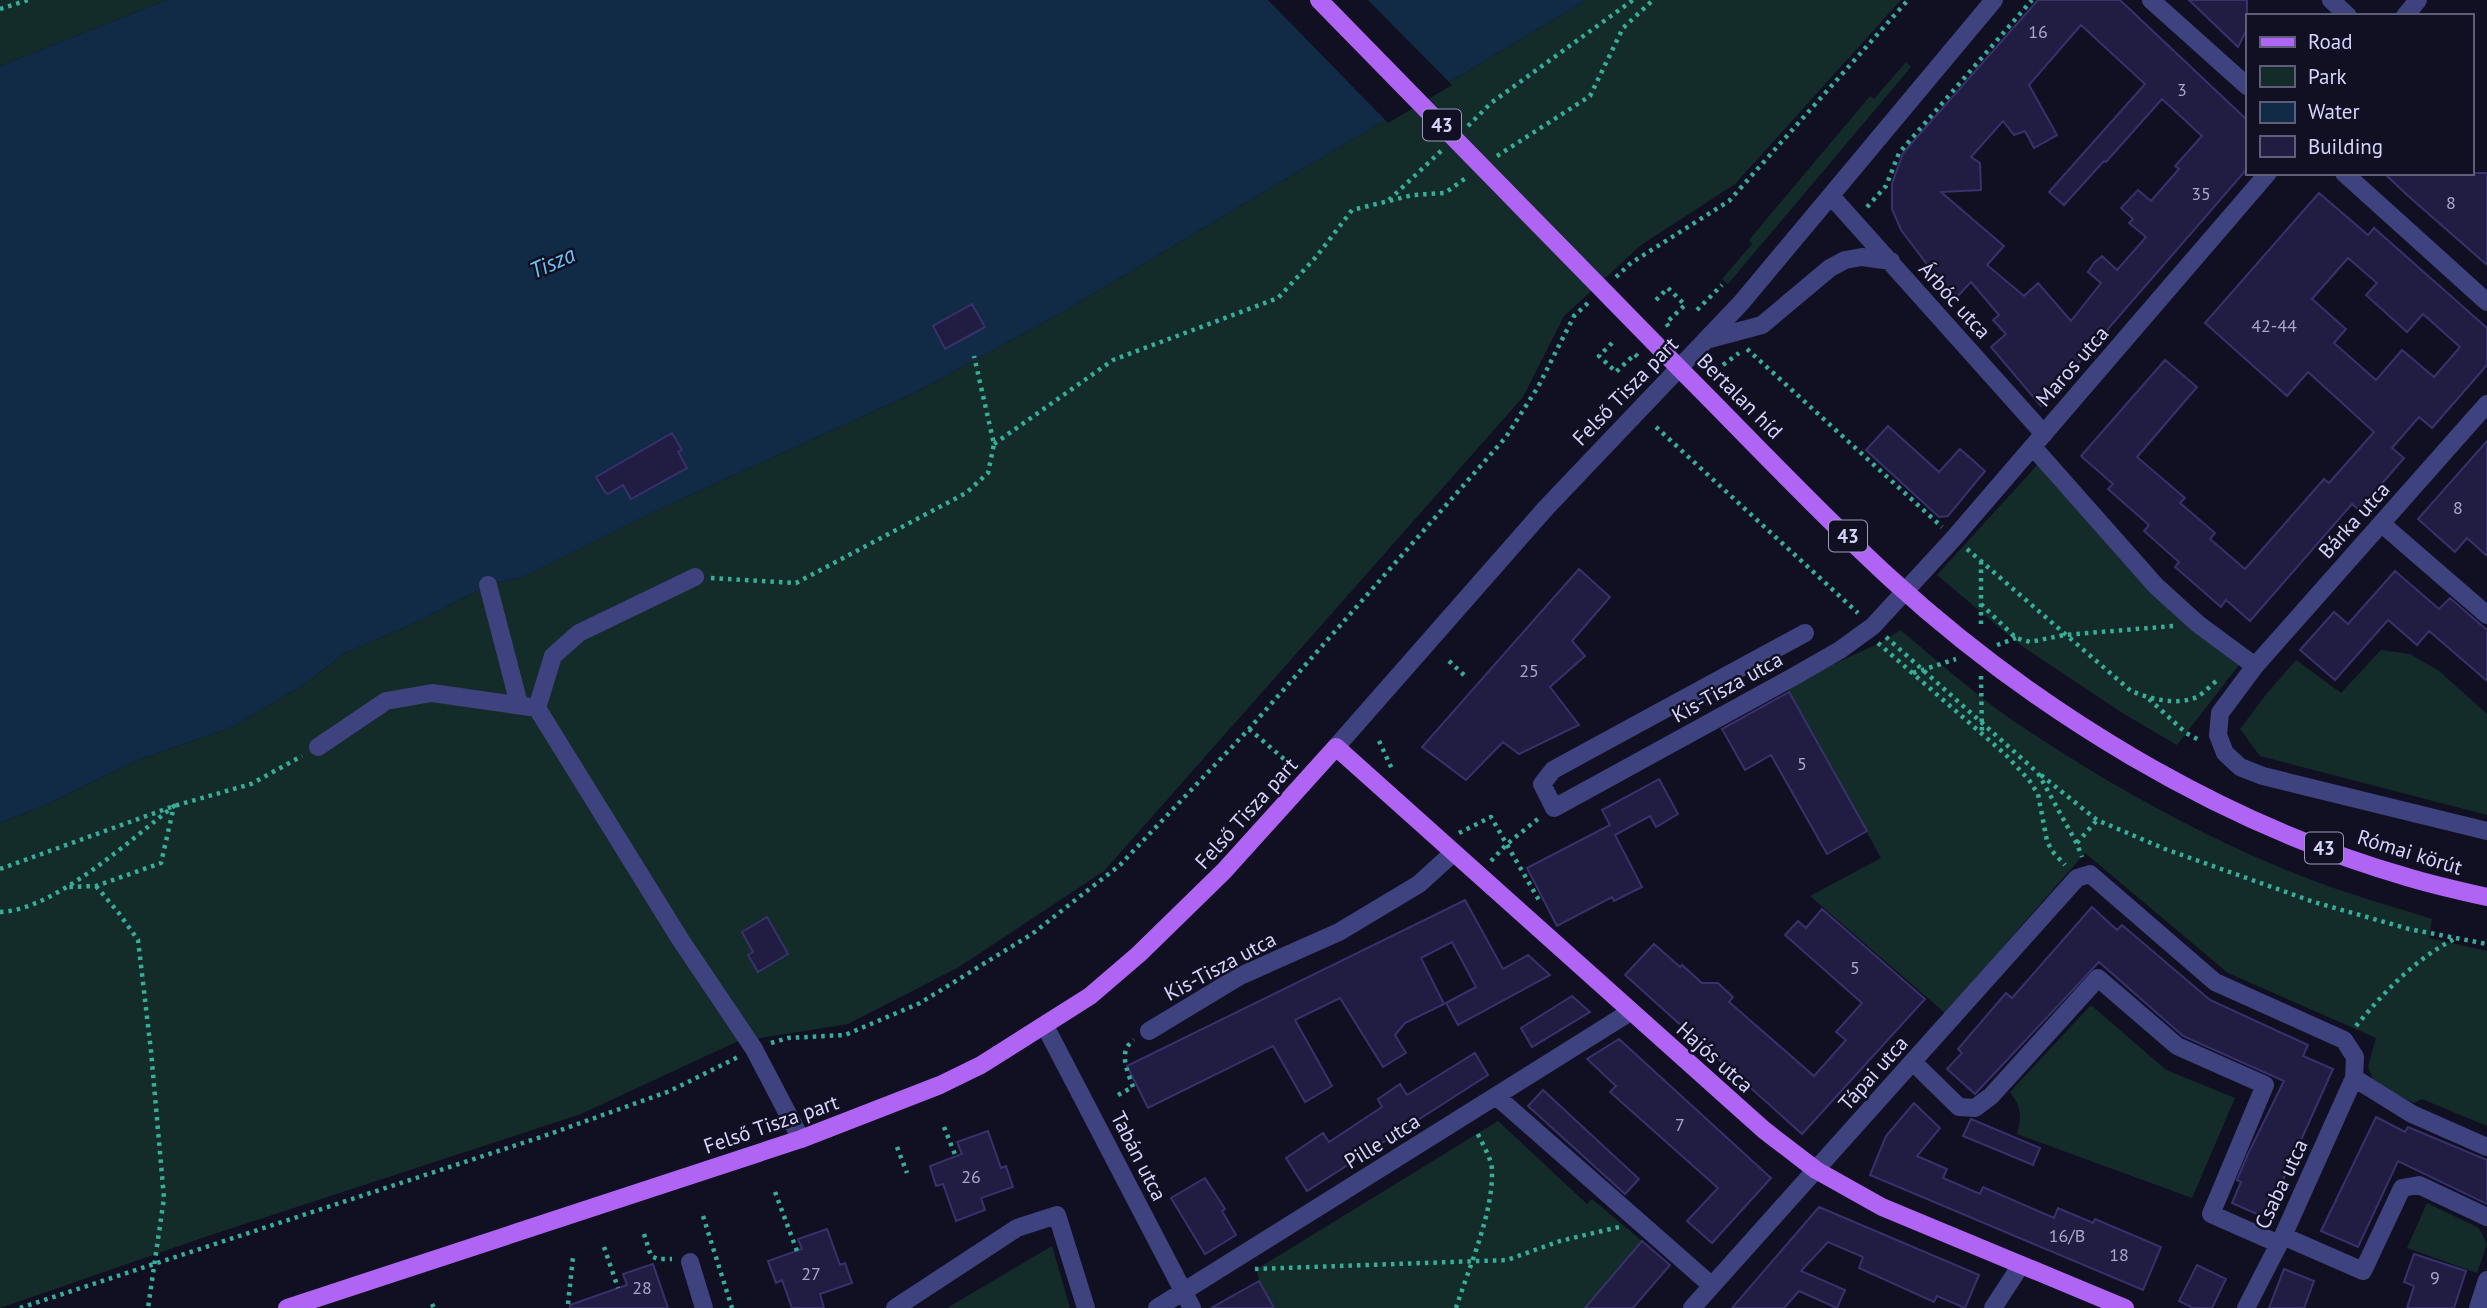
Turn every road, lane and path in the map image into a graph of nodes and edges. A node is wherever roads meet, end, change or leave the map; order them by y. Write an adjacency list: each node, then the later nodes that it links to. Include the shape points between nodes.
1 (28, 0): 11 (path)
2 (1319, 0): 63 (main road, Bertalan híd / 43, via 1891,579 2029,691)
3 (1633, 0): 15 (path, via 1492,103)
4 (1653, 0): 17 (path, via 1623,28 1590,96)
5 (1908, 0): 25 (path, via 1729,201 1631,263)
6 (1994, 0): 21 (street, Felső Tisza part)
7 (2032, 0): 23 (path, via 1899,153 1886,186)
8 (2151, 0): 14 (street)
9 (2331, 0): 12 (street)
10 (2418, 0): 13 (street)
11 (0, 9)
12 (2346, 14)
13 (2406, 14)
14 (2246, 85)
15 (1464, 130)
16 (1445, 148): 22 (path)
17 (1490, 161)
18 (2266, 175): 39 (street, Maros utca)
19 (2346, 175): 29 (street)
20 (1468, 177): 22 (path, via 1445,193)
21 (1832, 197): 23 (street, Árbóc utca); 32 (street, Felső Tisza part)
22 (1389, 201): 40 (path, via 1352,211 1278,298 1113,360)
23 (1854, 221): 24 (street, Árbóc utca)
24 (1891, 261): 32 (street, via 1845,260 1762,324); 39 (street, Árbóc utca)
25 (1612, 281)
26 (1722, 285): 30 (path)
27 (1593, 298): 57 (path, via 1574,316 1506,437)
28 (1656, 300): 31 (path, via 1668,288 1685,305 1666,323)
29 (2487, 302)
30 (1697, 310)
31 (1675, 332)
32 (1706, 340): 59 (street, Felső Tisza part, via 1545,509)
33 (1612, 343): 36 (path, via 1599,356 1616,372 1635,354)
34 (1746, 348): 42 (path)
35 (974, 356): 40 (path)
36 (1644, 363)
37 (2487, 404): 41 (street, Bárka utca)
38 (1656, 427): 48 (path)
39 (2038, 440): 42 (street, Maros utca); 47 (street, via 2156,586)
40 (994, 444): 43 (path, via 988,473 965,493 796,583)
41 (2382, 524): 46 (street); 52 (street, Bárka utca)
42 (1954, 538): 45 (street, Maros utca)
43 (695, 577): 56 (street, via 579,633 552,656)
44 (488, 585): 55 (street)
45 (1908, 589): 48 (street, Kis-Tisza utca)
46 (2487, 615)
47 (2198, 624): 50 (path); 52 (street)
48 (1869, 629): 62 (path); 65 (street, Kis-Tisza utca, via 1793,677); 74 (path, via 2029,780 2038,794 2052,851)
49 (1805, 633): 65 (street, via 1553,770 1542,784)
50 (2064, 635): 50 (path, via 2009,585 1981,560 1981,604 2016,638 2030,642); 54 (path, via 2131,691)
51 (1449, 661): 53 (path)
52 (2255, 666): 54 (path, via 2219,678 2197,697); 60 (street, Bárka utca, via 2220,713 2218,734)
53 (1464, 675)
54 (2149, 699): 60 (path, via 2186,733)
55 (519, 704): 56 (street); 58 (street, via 432,693 386,701)
56 (537, 708): 85 (street)
57 (1249, 729): 61 (path); 85 (path, via 1120,865 1032,934 920,1003 845,1035 788,1038)
58 (318, 747): 64 (path, via 251,784)
59 (1336, 747): 71 (main road, Hajós utca); 82 (main road, Felső Tisza part, via 1178,918 1090,996)
60 (2225, 752): 67 (street, via 2240,767 2263,776)
61 (1284, 759)
62 (2038, 773): 66 (path); 70 (path)
63 (2169, 777): 77 (main road, Római körút / 43, via 2298,839 2406,877)
64 (174, 806): 73 (path); 75 (path, via 161,863); 76 (path)
65 (1554, 808): 69 (path)
66 (2097, 820): 70 (path); 79 (path, via 2314,902 2409,929)
67 (2487, 831)
68 (1459, 833): 69 (path, via 1491,817)
69 (1507, 844): 72 (path)
70 (2077, 844): 74 (path)
71 (1453, 853): 81 (main road, Hajós utca); 83 (street, Kis-Tisza utca, via 1419,884 1339,932 1240,976)
72 (1519, 865)
73 (0, 869)
74 (2084, 876): 84 (street, via 2216,982); 86 (street, Tápai utca)
75 (96, 886): 76 (path); 110 (path, via 138,940 164,1198)
76 (68, 887): 78 (path, via 14,911)
77 (2487, 897)
78 (0, 912)
79 (2457, 937): 80 (path); 84 (path, via 2416,962)
80 (2487, 944)
81 (1630, 1012): 89 (street, Pille utca); 96 (main road, Hajós utca)
82 (1045, 1026): 92 (main road, Felső Tisza part, via 940,1085); 116 (street, Tabán utca)
83 (1149, 1031): 88 (path, via 1128,1044 1126,1066 1133,1087)
84 (2344, 1040): 87 (street, via 2355,1057)
85 (754, 1049): 92 (street); 110 (path, via 670,1091 337,1206)
86 (1913, 1063): 96 (street, Tápai utca); 103 (street, via 1959,1107 1975,1108 2098,978 2177,1046 2265,1085 2211,1214)
87 (2354, 1078): 94 (street, via 2412,1114); 103 (street, Csaba utca)
88 (1118, 1095)
89 (1496, 1096): 90 (street, Pille utca); 101 (street)
90 (1469, 1113): 109 (path, via 1492,1168 1481,1234); 112 (street, Pille utca)
91 (944, 1127): 95 (path)
92 (801, 1139): 120 (main road, Felső Tisza part)
93 (897, 1147): 97 (path)
94 (2487, 1147)
95 (956, 1157)
96 (1816, 1170): 111 (main road, Hajós utca, via 1882,1207); 114 (street, Tápai utca)
97 (907, 1173)
98 (775, 1192): 105 (path)
99 (702, 1216): 122 (path)
100 (2487, 1217): 103 (street, via 2419,1185 2402,1188 2363,1271)
101 (1640, 1223): 109 (path, via 1560,1241 1507,1260); 114 (street)
102 (644, 1234): 107 (path, via 651,1256)
103 (2281, 1240): 131 (street, Csaba utca)
104 (604, 1247): 115 (path)
105 (797, 1251)
106 (573, 1257): 117 (path)
107 (669, 1258)
108 (690, 1262): 121 (street)
109 (1471, 1262): 112 (path, via 1267,1270); 127 (path)
110 (155, 1263): 118 (path); 119 (path)
111 (2021, 1265): 129 (street); 130 (main road, Hajós utca)
112 (1224, 1266): 116 (street, Pille utca)
113 (2487, 1280): 132 (street)
114 (1712, 1285): 128 (street, Tápai utca)
115 (618, 1288)
116 (1183, 1292): 125 (street, Pille utca); 126 (street, Tabán utca)
117 (568, 1304)
118 (20, 1308)
119 (148, 1308)
120 (287, 1308)
121 (704, 1308)
122 (732, 1308)
123 (895, 1308): 124 (street, via 1017,1228 1057,1215)
124 (1086, 1308)
125 (1157, 1308)
126 (1192, 1308)
127 (1455, 1308)
128 (1692, 1308)
129 (1993, 1308)
130 (2125, 1308)
131 (2246, 1308)
132 (2479, 1308)

